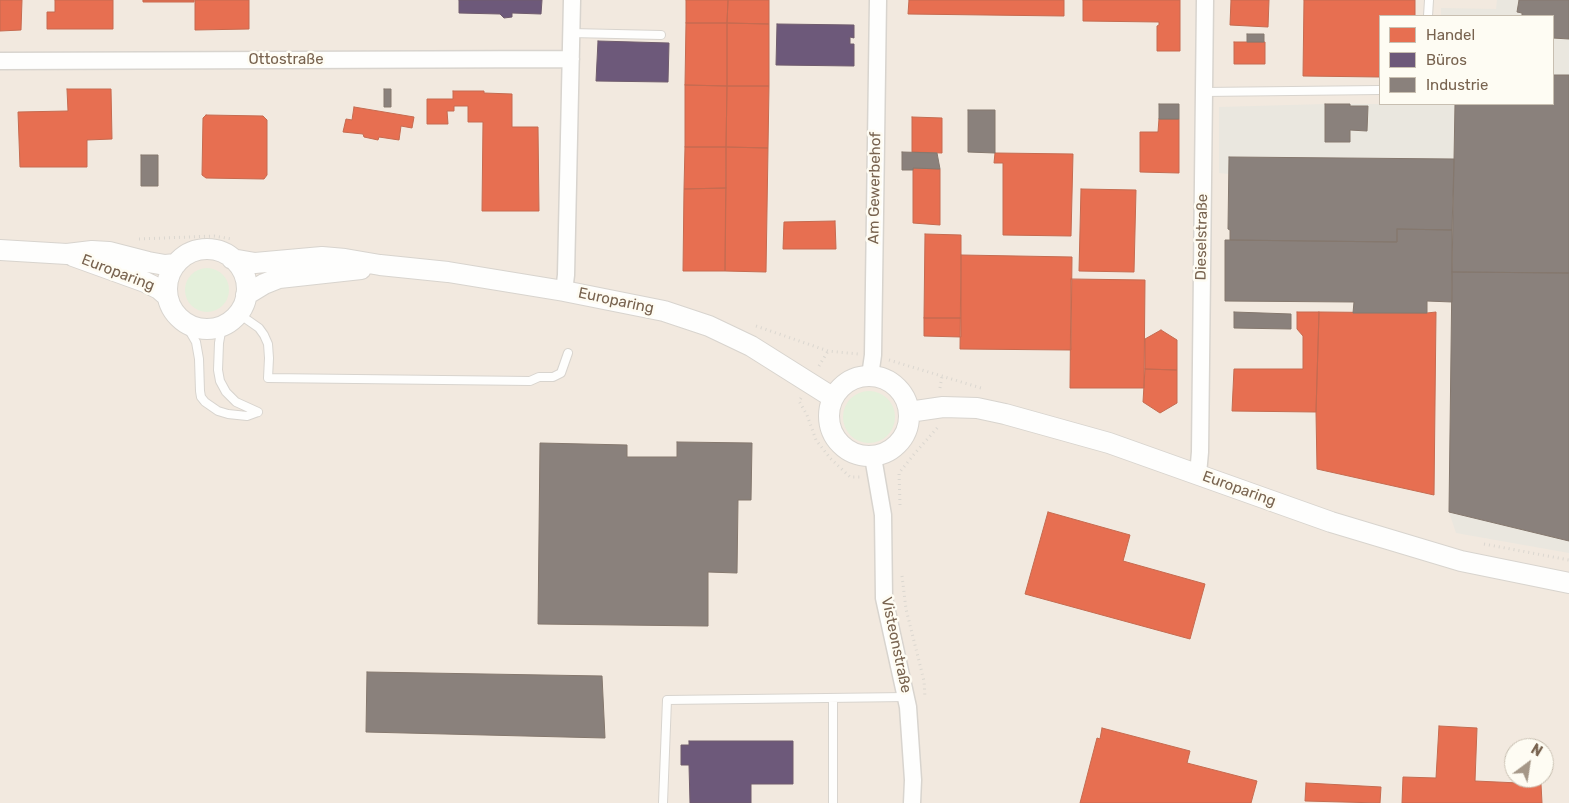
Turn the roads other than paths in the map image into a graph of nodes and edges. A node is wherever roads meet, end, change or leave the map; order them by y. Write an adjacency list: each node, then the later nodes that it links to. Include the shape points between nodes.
1 (572, 0): 6 (street)
2 (878, 0): 22 (street, Am Gewerbehof, via 873,355)
3 (1205, 0): 11 (street, Dieselstraße)
4 (1429, 0): 5 (lane)
5 (1428, 15)
6 (572, 33): 7 (lane); 8 (street)
7 (661, 34)
8 (571, 59): 9 (street, Ottostraße); 17 (street)
9 (0, 61)
10 (1379, 90): 11 (lane)
11 (1204, 92): 26 (street, Dieselstraße)
12 (0, 250): 13 (street, Europaring)
13 (67, 254): 15 (street, Europaring, via 109,252 148,262); 18 (street, Europaring, via 145,282)
14 (232, 259): 15 (street, Europaring, via 222,252 205,249 189,253); 16 (street, Europaring, via 254,263 322,257); 19 (street, via 245,278)
15 (176, 264): 18 (street, Europaring, via 168,279)
16 (380, 265): 17 (street, Europaring, via 448,272); 19 (street, Europaring, via 279,278 264,284)
17 (564, 291): 23 (street, Europaring, via 664,311 710,326 751,346)
18 (167, 296): 20 (street, Europaring, via 175,313)
19 (237, 311): 20 (street, Europaring, via 213,329); 20 (lane, via 220,339 219,376 231,398 258,412 247,416 218,411 201,397 196,342); 21 (lane, via 264,335 268,344 268,378 530,381 561,373)
20 (185, 323)
21 (568, 353)
22 (870, 376): 23 (street, via 848,381); 24 (street, via 884,379 896,387 905,398)
23 (832, 397): 25 (street, via 828,414 831,432 840,446)
24 (909, 412): 25 (street, via 908,428 900,442); 26 (street, Europaring, via 943,407 977,408 1005,414 1109,443)
25 (875, 467): 28 (street, Visteonstraße, via 883,515 884,598)
26 (1198, 474): 27 (street, Europaring, via 1331,522 1461,561)
27 (1569, 583)
28 (906, 698): 29 (lane); 32 (street, Visteonstraße)
29 (833, 699): 30 (lane, via 667,700); 31 (lane)
30 (664, 803)
31 (832, 803)
32 (912, 803)

